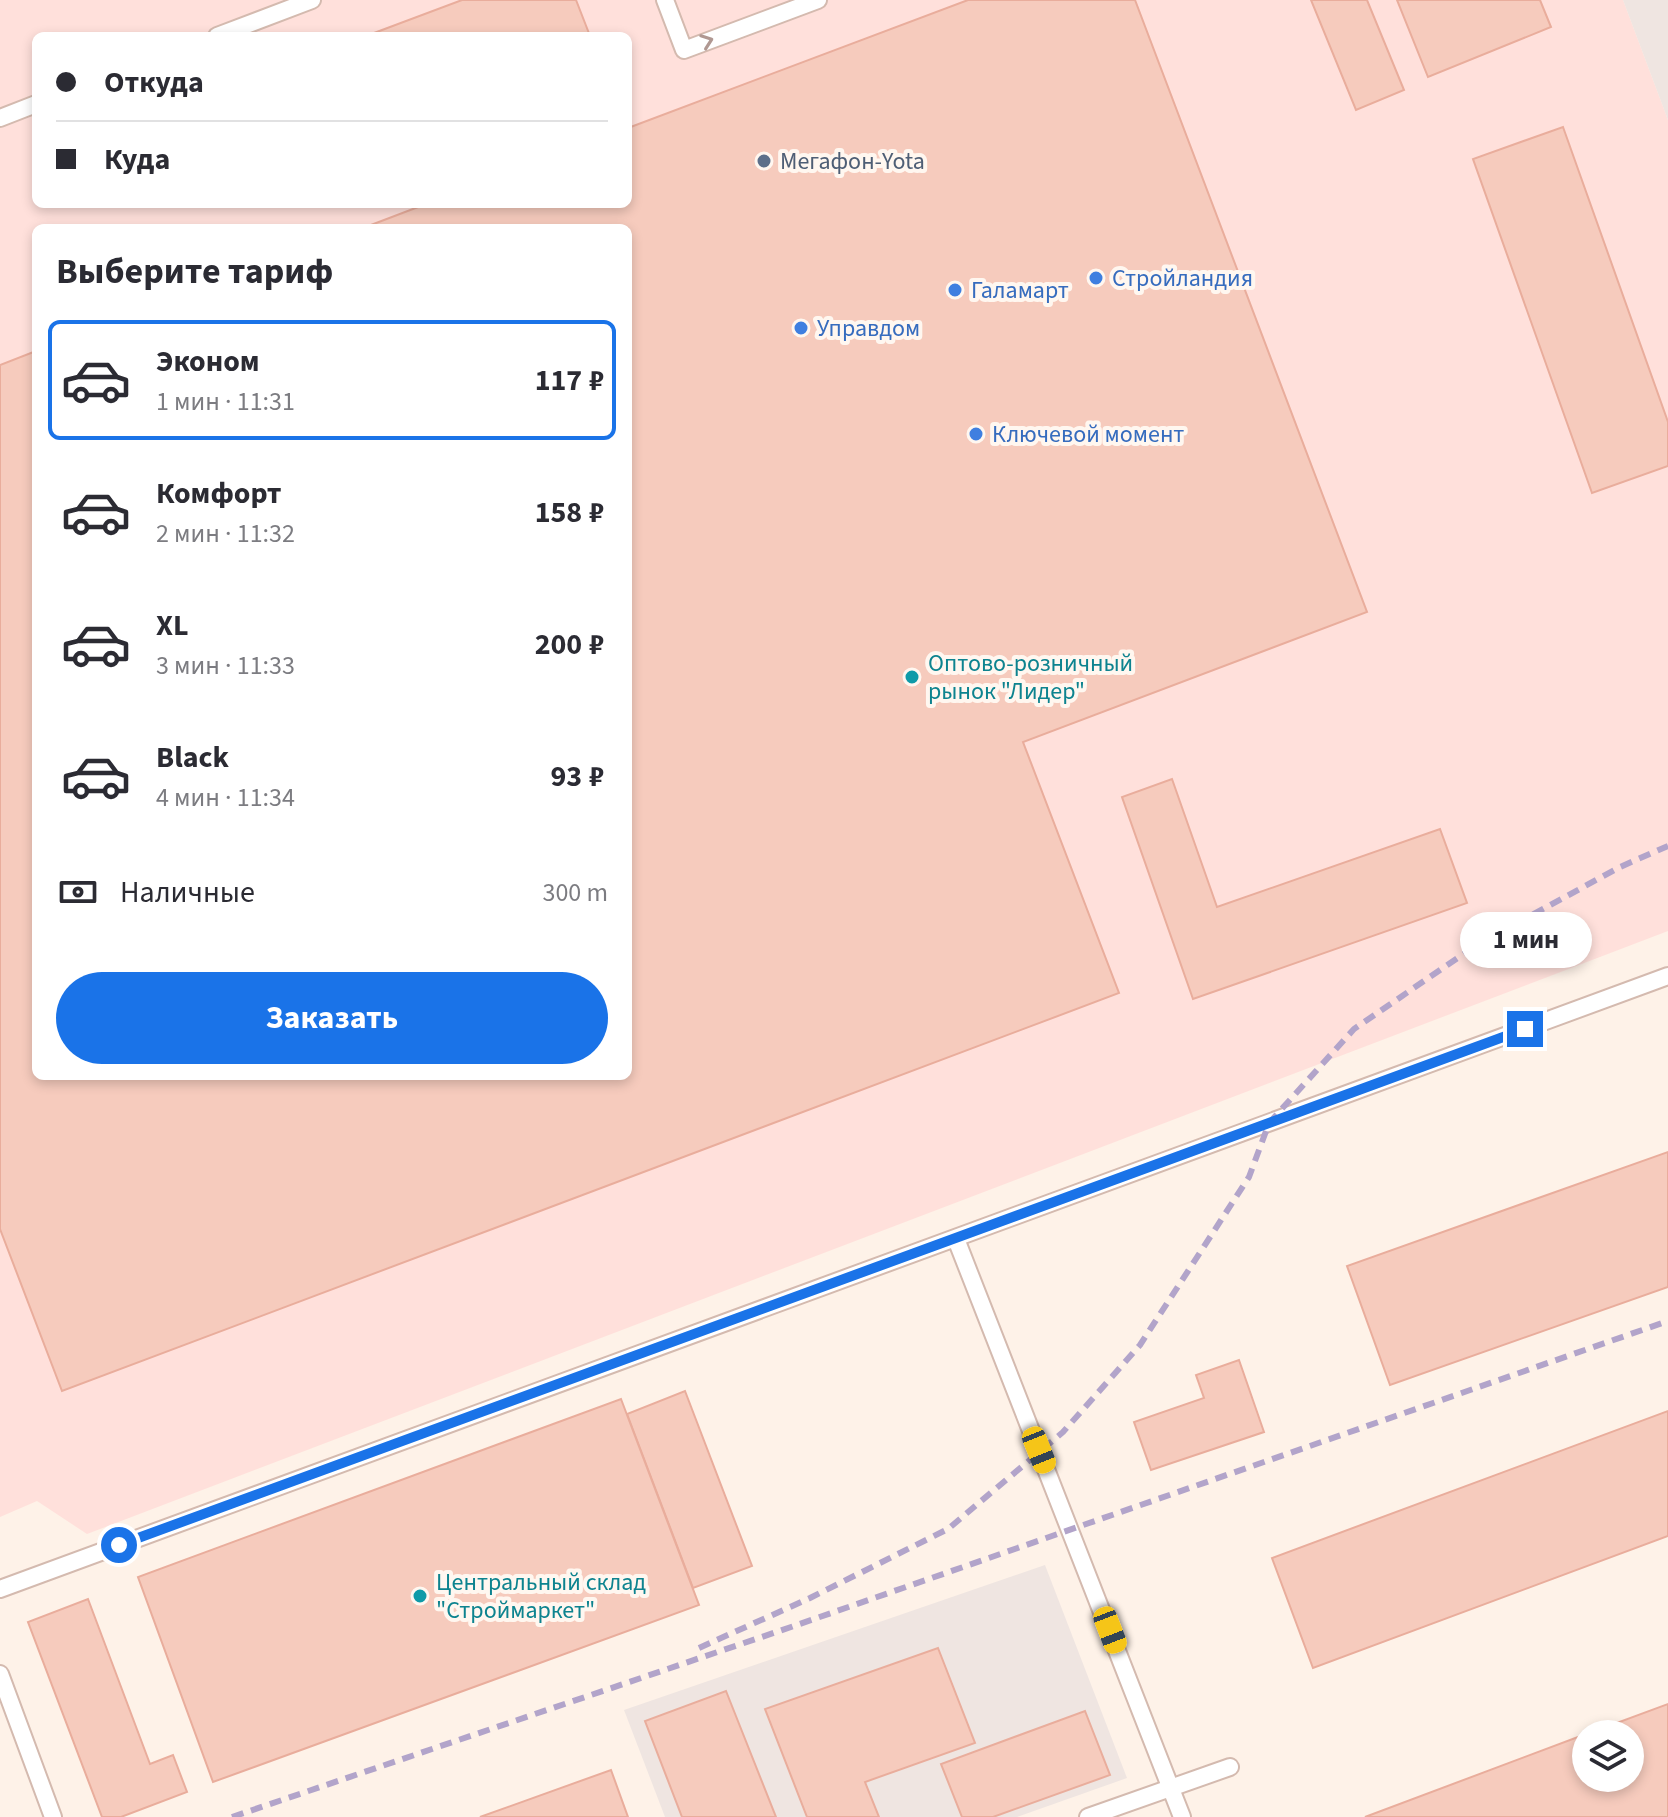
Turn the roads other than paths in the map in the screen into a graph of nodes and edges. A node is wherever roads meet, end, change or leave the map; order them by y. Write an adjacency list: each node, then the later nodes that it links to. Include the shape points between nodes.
1 (312, 0): 4 (lane)
2 (665, 0): 3 (lane, one-way to 3, via 684,50)
3 (818, 0)
4 (228, 32)
5 (32, 106): 6 (lane)
6 (0, 118)
7 (1668, 976): 8 (lane)
8 (956, 1239): 9 (lane); 12 (lane)
9 (0, 1589)
10 (0, 1674): 13 (lane)
11 (1230, 1767): 12 (lane)
12 (1171, 1786): 14 (lane); 15 (lane)
13 (53, 1817)
14 (1088, 1817)
15 (1182, 1817)

